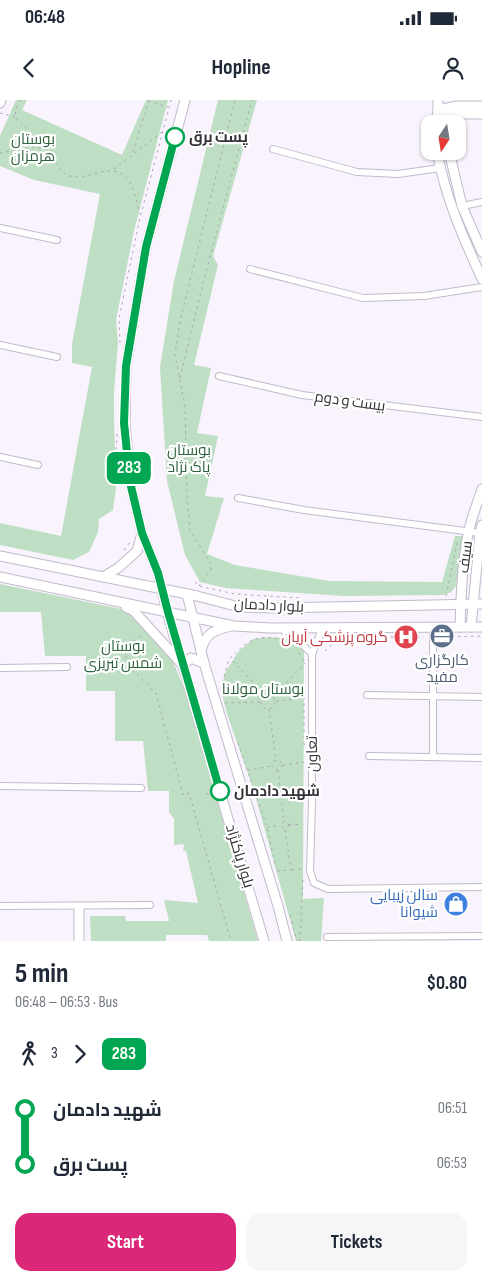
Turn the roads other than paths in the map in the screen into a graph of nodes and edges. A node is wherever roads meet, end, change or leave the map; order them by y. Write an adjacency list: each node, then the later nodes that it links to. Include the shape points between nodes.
1 (185, 100): 32 (main road, بلوار پاکنژاد, via 146,247 126,366 124,423 130,482)
2 (438, 100): 4 (main road)
3 (482, 106): 4 (main road)
4 (438, 110): 5 (main road); 6 (main road); 7 (main road)
5 (482, 114)
6 (437, 115)
7 (440, 115)
8 (274, 148): 12 (street, via 357,172 398,174)
9 (439, 160): 12 (main road)
10 (451, 160): 11 (main road)
11 (452, 167): 12 (main road); 14 (main road)
12 (440, 168): 15 (main road)
13 (482, 202): 14 (street)
14 (462, 206): 15 (main road); 18 (main road)
15 (451, 208): 20 (main road)
16 (0, 228): 17 (street)
17 (57, 240)
18 (482, 252)
19 (250, 269): 21 (street, via 363,298 424,296)
20 (482, 279)
21 (482, 287)
22 (0, 345): 23 (street)
23 (57, 357)
24 (219, 376): 25 (street, بیست و دوم, via 302,395)
25 (482, 418)
26 (0, 457): 27 (street)
27 (38, 465)
28 (482, 489): 31 (main road, سیف)
29 (238, 498): 31 (street)
30 (481, 529): 31 (street); 40 (main road, سیف)
31 (464, 531): 39 (main road, سیف)
32 (142, 533): 35 (main road, via 137,551); 36 (main road, بلوار پاکنژاد)
33 (0, 556): 35 (main road, بلوار دادمان)
34 (0, 577): 38 (main road, بلوار دادمان)
35 (103, 577): 36 (main road, بلوار دادمان)
36 (162, 590): 37 (main road, بلوار دادمان); 41 (main road, بلوار پاکنژاد)
37 (187, 594): 39 (main road, بلوار دادمان, via 240,607); 42 (main road, بلوار پاکنژاد)
38 (105, 598): 41 (main road, بلوار دادمان); 53 (main road, via 133,610)
39 (460, 604): 40 (main road, بلوار دادمان); 45 (main road, سیف)
40 (477, 604): 46 (main road, سیف)
41 (168, 612): 42 (main road, بلوار دادمان); 53 (main road, بلوار پاکنژاد)
42 (191, 617): 43 (main road, بلوار دادمان); 50 (main road, بلوار پاکنژاد)
43 (234, 626): 48 (main road, بلوار دادمان); 50 (main road, via 210,634)
44 (323, 627): 48 (main road, بلوار دادمان); 49 (main road, بلوار دادمان); 51 (street, تعاون)
45 (460, 627): 46 (main road, بلوار دادمان); 49 (main road, بلوار دادمان)
46 (471, 627): 47 (main road, بلوار دادمان)
47 (482, 627)
48 (281, 628): 51 (street)
49 (433, 628): 57 (street)
50 (200, 650): 52 (main road, بلوار پاکنژاد)
51 (312, 654): 64 (street, تعاون, via 310,871 314,883 328,889)
52 (204, 663): 53 (main road, via 192,658); 72 (main road, بلوار پاکنژاد)
53 (183, 665): 71 (main road, بلوار پاکنژاد)
54 (67, 667): 55 (street)
55 (0, 668)
56 (368, 694): 57 (street)
57 (432, 696): 58 (street); 60 (street)
58 (482, 697)
59 (369, 756): 60 (street)
60 (433, 757): 61 (street)
61 (482, 758)
62 (0, 786): 63 (street)
63 (141, 788)
64 (482, 887)
65 (150, 905): 67 (street)
66 (0, 906): 67 (street)
67 (78, 906): 70 (main road)
68 (482, 936): 69 (street)
69 (327, 937)
70 (79, 941)
71 (264, 941)
72 (287, 941)

